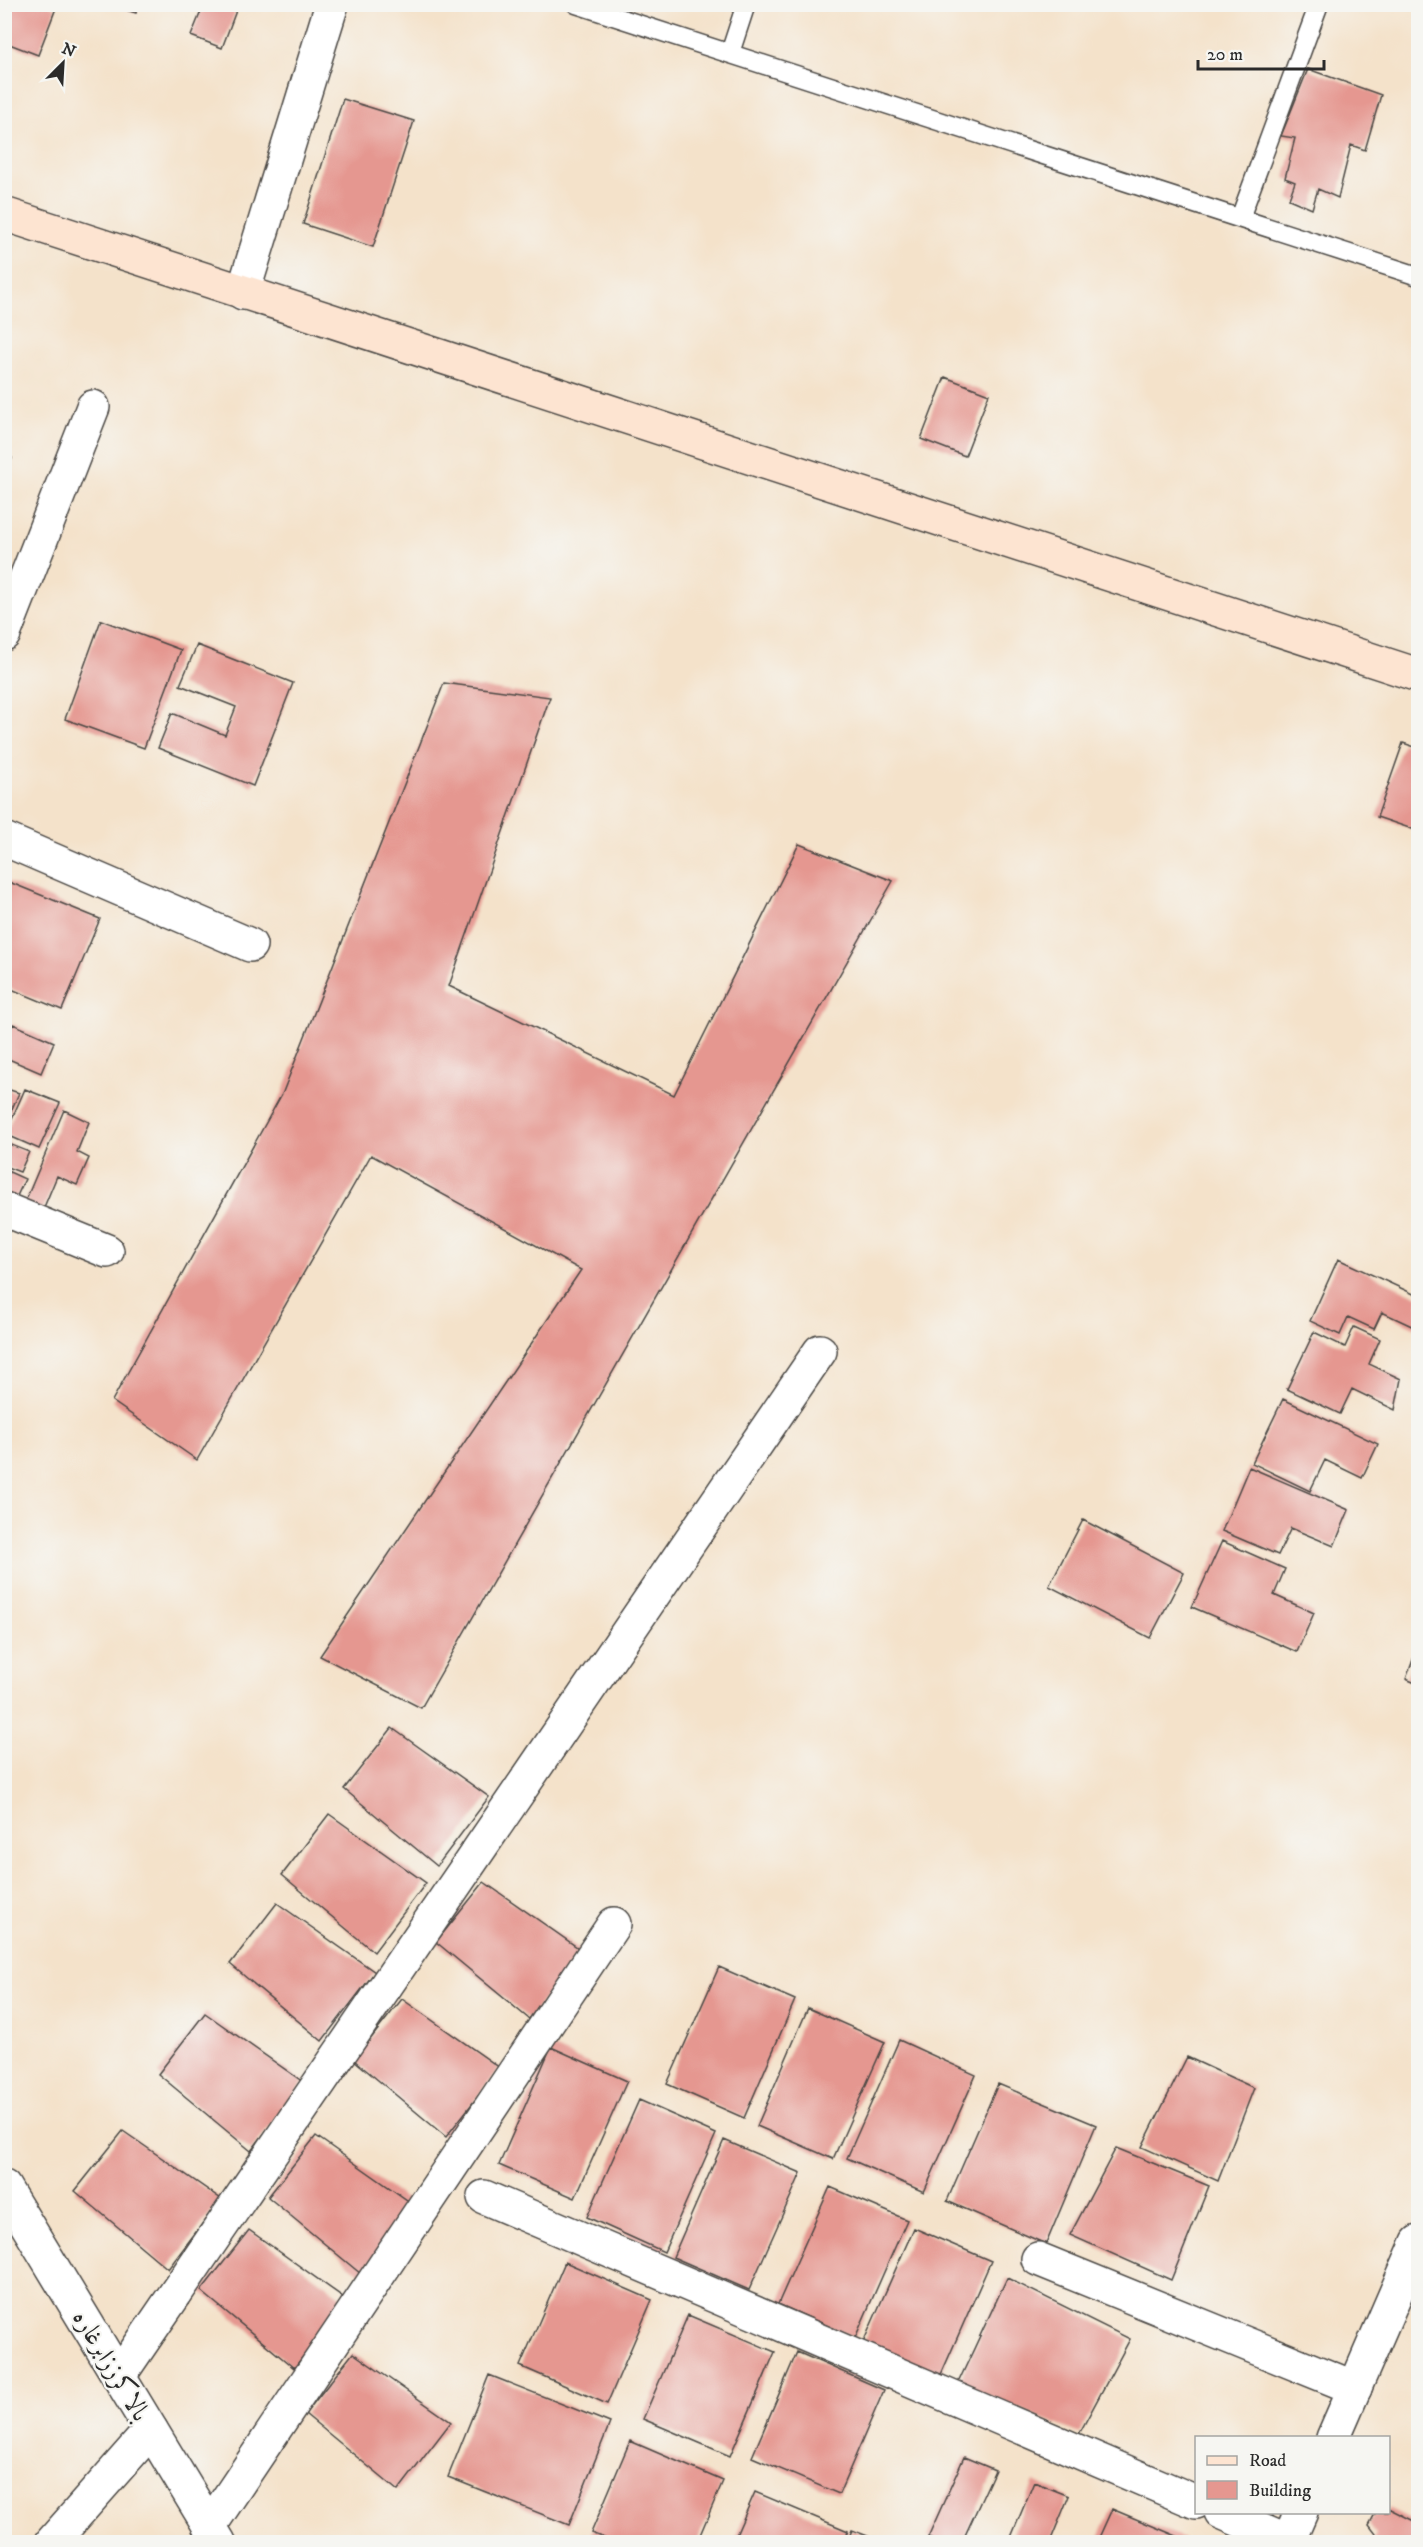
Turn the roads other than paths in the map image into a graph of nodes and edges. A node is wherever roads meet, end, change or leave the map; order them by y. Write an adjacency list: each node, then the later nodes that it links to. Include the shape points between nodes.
1 (332, 4): 9 (street)
2 (576, 4): 5 (lane)
3 (746, 4): 5 (lane)
4 (1319, 4): 7 (lane)
5 (730, 53): 7 (lane)
6 (4, 214): 9 (main road)
7 (1240, 218): 8 (lane)
8 (1419, 276)
9 (243, 293): 12 (main road)
10 (93, 407): 11 (street)
11 (4, 634)
12 (1419, 675)
13 (4, 839): 14 (street)
14 (250, 945)
15 (4, 1209): 16 (street)
16 (107, 1251)
17 (820, 1351): 23 (street)
18 (614, 1924): 30 (street)
19 (4, 2187): 23 (street, بالاکرززابرغاره)
20 (484, 2197): 27 (street)
21 (1419, 2242): 24 (street)
22 (1038, 2259): 24 (street)
23 (120, 2376): 25 (street, بالاکرززابرغاره)
24 (1355, 2388): 26 (street)
25 (151, 2430): 30 (street, بالاکرززابرغاره); 31 (street)
26 (1335, 2436)
27 (1195, 2501)
28 (1228, 2514): 29 (street)
29 (1292, 2532)
30 (214, 2535)
31 (52, 2542)

